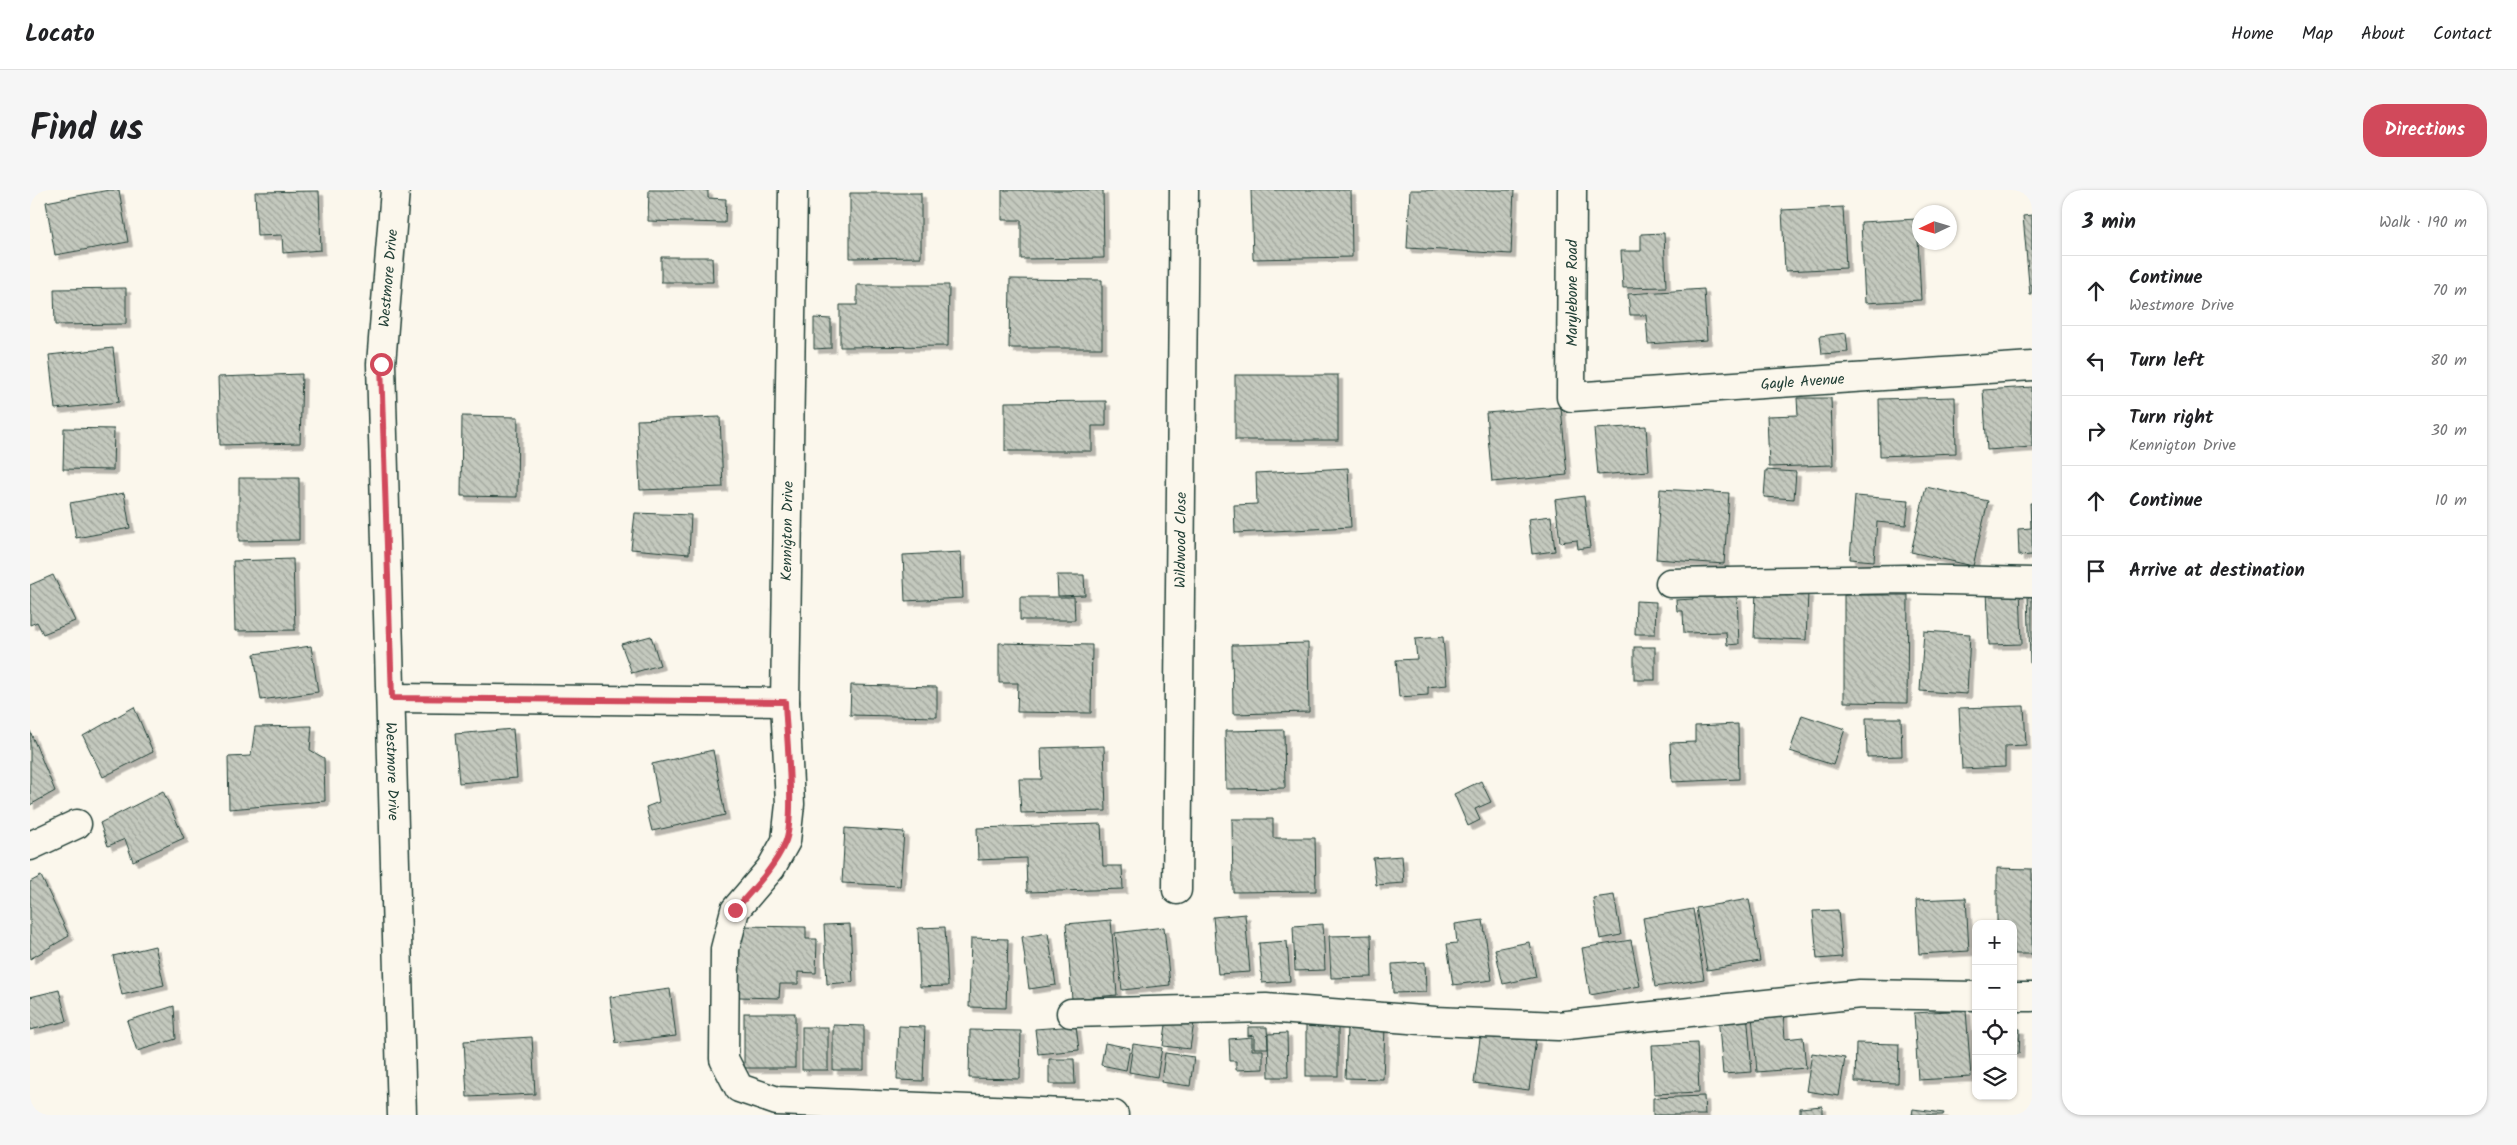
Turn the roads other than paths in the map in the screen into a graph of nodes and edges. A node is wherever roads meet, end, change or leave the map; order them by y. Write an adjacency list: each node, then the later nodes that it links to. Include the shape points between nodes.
1 (395, 190): 9 (street, Westmore Drive, via 381,364)
2 (793, 190): 10 (street, Kennigton Drive)
3 (1184, 190): 13 (street, Wildwood Close)
4 (1572, 190): 6 (street, Marylebone Road)
5 (2032, 366): 6 (street, Gayle Avenue)
6 (1572, 397)
7 (2032, 582): 8 (street, via 1907,579)
8 (1670, 583)
9 (392, 698): 10 (street); 18 (street, Westmore Drive)
10 (785, 702): 19 (street, Kennigton Drive, via 790,804 786,841 771,868 735,910 725,948 724,1059 740,1088 777,1101)
11 (77, 824): 12 (street)
12 (30, 846)
13 (1177, 890)
14 (1972, 996): 17 (street, via 1860,994 1558,1026 1435,1021 1266,1008)
15 (2017, 997): 16 (street)
16 (2032, 997)
17 (1071, 1013)
18 (402, 1115)
19 (1114, 1115)

